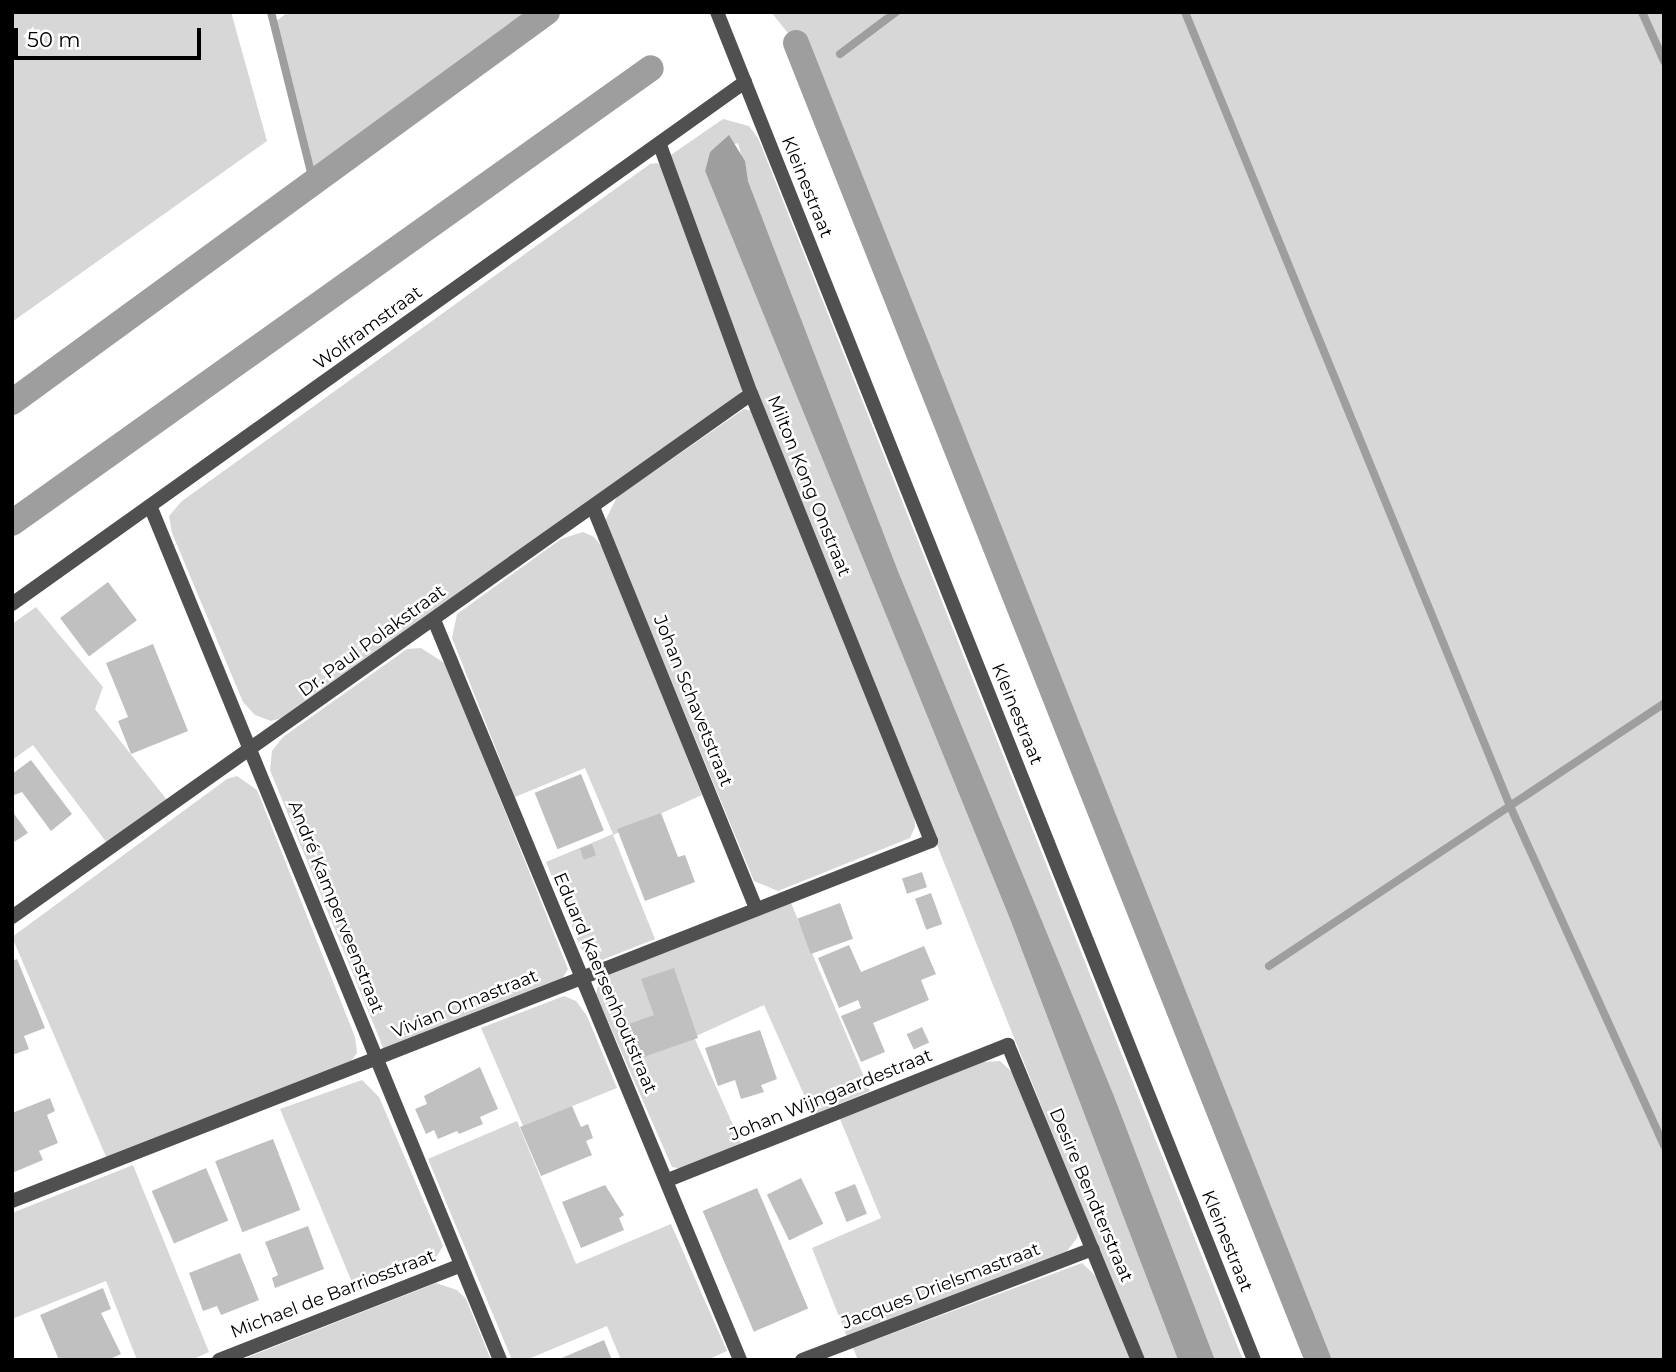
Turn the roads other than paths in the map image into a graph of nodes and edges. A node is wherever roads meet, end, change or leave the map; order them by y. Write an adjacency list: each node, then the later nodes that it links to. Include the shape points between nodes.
1 (717, 12): 2 (street, Kleinestraat)
2 (745, 82): 3 (street, Wolframstraat); 25 (street, Kleinestraat)
3 (659, 144): 4 (street, Milton Kong Onstraat); 5 (street, Wolframstraat)
4 (751, 394): 6 (street, Dr. Paul Polakstraat); 10 (street, Milton Kong Onstraat)
5 (150, 508): 7 (street, Wolframstraat); 9 (street, André Kamperveenstraat)
6 (593, 508): 8 (street, Dr. Paul Polakstraat); 11 (street, Johan Schavetstraat)
7 (12, 604)
8 (434, 621): 9 (street, Dr. Paul Polakstraat); 13 (street, Eduard Kaersenhoutstraat)
9 (253, 750): 12 (street, Dr. Paul Polakstraat); 15 (street, André Kamperveenstraat)
10 (931, 841): 11 (street, Vivian Ornastraat)
11 (756, 908): 13 (street, Vivian Ornastraat)
12 (12, 917)
13 (581, 979): 15 (street, Vivian Ornastraat); 16 (street, Eduard Kaersenhoutstraat)
14 (1008, 1045): 16 (street, Johan Wijngaardestraat); 18 (street, Desire Bendterstraat)
15 (377, 1060): 17 (street, Vivian Ornastraat); 19 (street, André Kamperveenstraat)
16 (668, 1180): 22 (street, Eduard Kaersenhoutstraat)
17 (12, 1201)
18 (1093, 1249): 23 (street, Jacques Drielsmastraat); 24 (street, Desire Bendterstraat)
19 (461, 1265): 20 (street, Michael de Barriosstraat); 21 (street, André Kamperveenstraat)
20 (219, 1360)
21 (500, 1360)
22 (740, 1360)
23 (803, 1360)
24 (1138, 1360)
25 (1254, 1360)

